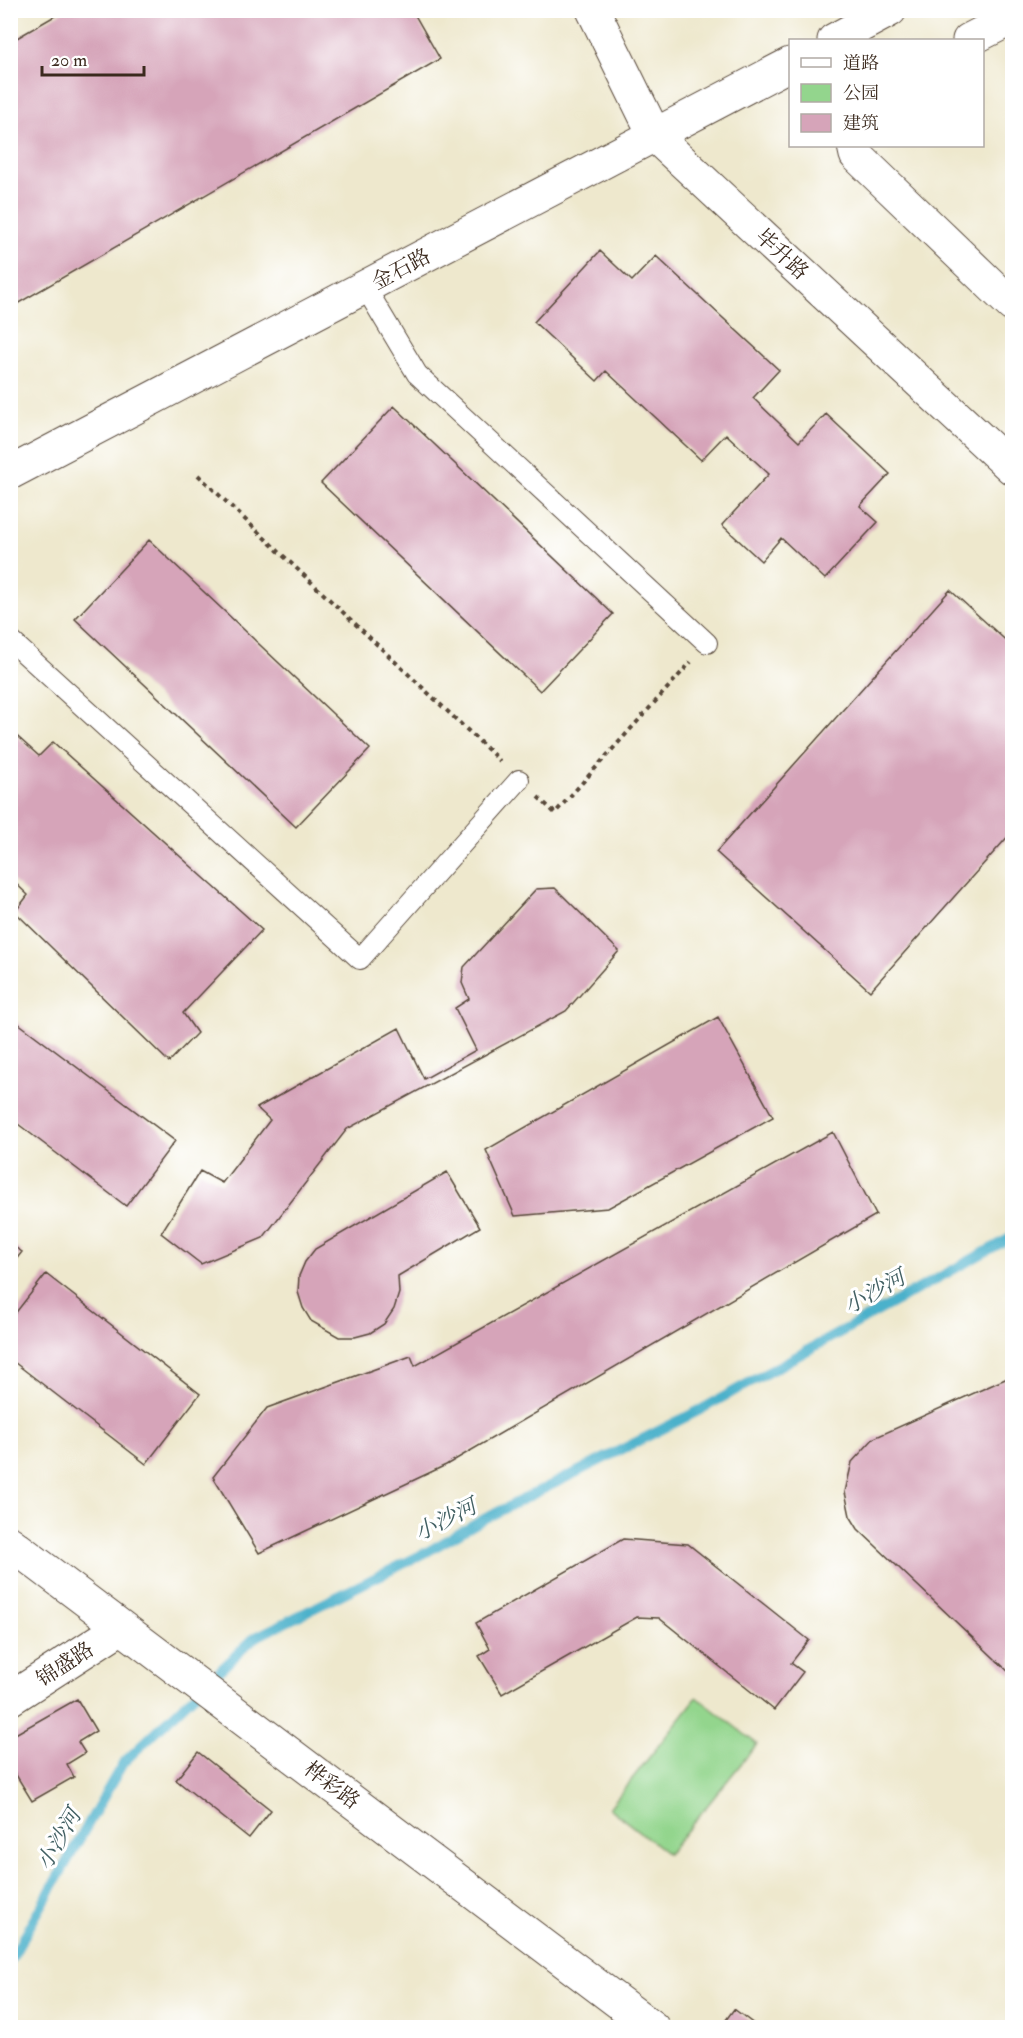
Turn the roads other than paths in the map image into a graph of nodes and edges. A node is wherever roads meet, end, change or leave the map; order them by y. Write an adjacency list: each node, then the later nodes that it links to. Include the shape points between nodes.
1 (593, 10): 7 (street, 毕升路)
2 (890, 10): 4 (street)
3 (1012, 18): 5 (street)
4 (836, 39)
5 (971, 39)
6 (789, 65): 7 (street, 金石路)
7 (655, 136): 9 (street, 金石路); 11 (street, 毕升路)
8 (854, 147): 10 (street, via 856,155)
9 (365, 287): 12 (street, 金石路); 14 (lane, via 417,374)
10 (1012, 305)
11 (1012, 468)
12 (10, 473)
13 (10, 640): 15 (lane, via 360,959)
14 (707, 644)
15 (519, 780)
16 (10, 1543): 17 (street, 桦彩路)
17 (120, 1628): 18 (street, 锦盛路); 19 (street, 桦彩路)
18 (10, 1699)
19 (653, 2028)

